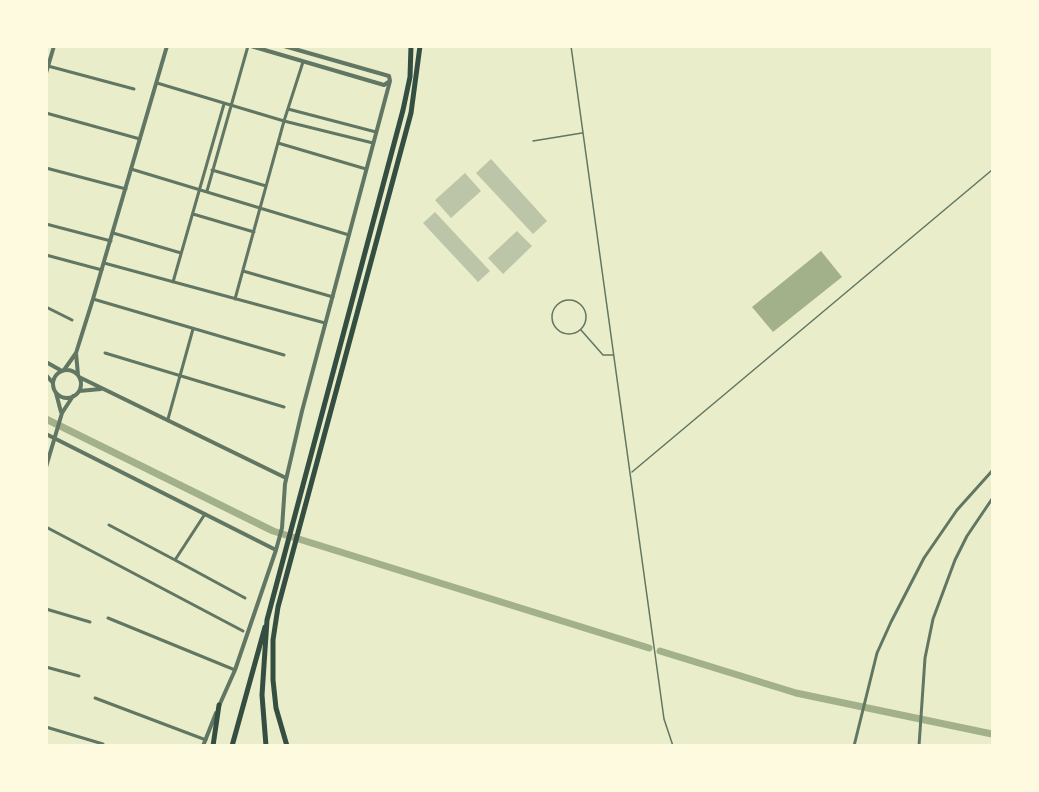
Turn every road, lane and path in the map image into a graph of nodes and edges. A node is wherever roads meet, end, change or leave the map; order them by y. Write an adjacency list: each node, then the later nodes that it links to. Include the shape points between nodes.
1 (54, 46): 9 (street)
2 (167, 46): 12 (street)
3 (250, 46): 8 (street); 15 (street)
4 (284, 46): 11 (street, via 389,76)
5 (411, 46): 78 (main road, via 404,110)
6 (420, 46): 78 (main road, via 411,113)
7 (571, 46): 20 (lane)
8 (303, 61): 11 (street, via 384,85); 16 (street)
9 (48, 66): 10 (street); 13 (street)
10 (46, 73)
11 (390, 81): 19 (street)
12 (157, 83): 14 (street); 21 (street)
13 (134, 89)
14 (224, 104): 15 (street); 32 (street)
15 (232, 106): 18 (street); 27 (street)
16 (288, 109): 18 (street); 19 (street)
17 (46, 113): 21 (street)
18 (284, 121): 23 (street); 24 (street)
19 (376, 132): 24 (street)
20 (583, 133): 22 (lane); 58 (lane)
21 (140, 139): 26 (street)
22 (533, 141)
23 (278, 143): 28 (street); 30 (street)
24 (373, 143): 28 (street)
25 (46, 168): 31 (street)
26 (131, 169): 31 (street); 32 (street)
27 (212, 170): 30 (street); 33 (street)
28 (367, 170): 39 (street)
29 (993, 170): 76 (lane)
30 (266, 186): 34 (street)
31 (126, 189): 38 (street)
32 (200, 189): 33 (street); 35 (street)
33 (207, 191): 34 (street)
34 (261, 207): 37 (street); 39 (street)
35 (193, 214): 37 (street); 41 (street)
36 (46, 224): 40 (street)
37 (254, 232): 45 (street)
38 (113, 233): 40 (street); 41 (street)
39 (350, 234): 47 (street)
40 (111, 241): 43 (street)
41 (182, 253): 46 (street)
42 (46, 255): 44 (street)
43 (104, 263): 44 (street); 46 (street)
44 (102, 270): 48 (street)
45 (243, 271): 47 (street); 49 (street)
46 (173, 282): 49 (street)
47 (333, 297): 52 (street)
48 (93, 299): 53 (street); 55 (street)
49 (235, 299): 52 (street)
50 (46, 307): 51 (street)
51 (72, 321)
52 (325, 323): 77 (street)
53 (193, 329): 57 (street); 63 (street)
54 (580, 329): 54 (lane, via 585,320 581,306 565,301 556,307 552,317 556,328 565,333); 58 (lane, via 603,355)
55 (76, 352): 60 (street); 62 (street)
56 (105, 353): 63 (street)
57 (284, 355)
58 (614, 356): 76 (lane)
59 (46, 362): 60 (street)
60 (63, 370): 62 (street); 64 (street)
61 (46, 375): 64 (street)
62 (78, 376): 65 (street); 67 (street)
63 (180, 376): 69 (street); 71 (street)
64 (53, 383): 66 (street)
65 (101, 390): 67 (street); 71 (street)
66 (56, 391): 68 (street, via 63,397); 70 (street)
67 (79, 391): 68 (street)
68 (74, 396): 70 (street)
69 (284, 406)
70 (62, 413): 73 (street)
71 (168, 419): 77 (street)
72 (46, 435): 73 (street)
73 (55, 438): 74 (street); 80 (street)
74 (46, 467)
75 (993, 471): 106 (street, via 957,510 924,558 877,653)
76 (631, 473): 105 (lane, via 664,719)
77 (286, 478): 84 (street)
78 (302, 497): 83 (main road)
79 (993, 499): 107 (street, via 967,536 935,615 925,658)
80 (205, 514): 84 (street); 85 (street)
81 (108, 525): 85 (street)
82 (46, 527): 91 (street)
83 (289, 546): 89 (main road); 104 (main road, via 273,640 276,708)
84 (276, 550): 93 (street)
85 (175, 560): 86 (street)
86 (245, 598)
87 (46, 609): 90 (street)
88 (108, 618): 93 (street)
89 (267, 620): 102 (main road); 103 (main road, via 262,695)
90 (90, 621)
91 (243, 631)
92 (46, 667): 94 (street)
93 (235, 670): 96 (street)
94 (79, 676)
95 (95, 698): 98 (street)
96 (219, 705): 98 (street); 101 (main road)
97 (46, 727): 99 (street)
98 (206, 740): 100 (street)
99 (103, 744)
100 (203, 746)
101 (213, 746)
102 (232, 746)
103 (266, 746)
104 (287, 746)
105 (673, 746)
106 (854, 746)
107 (919, 746)

